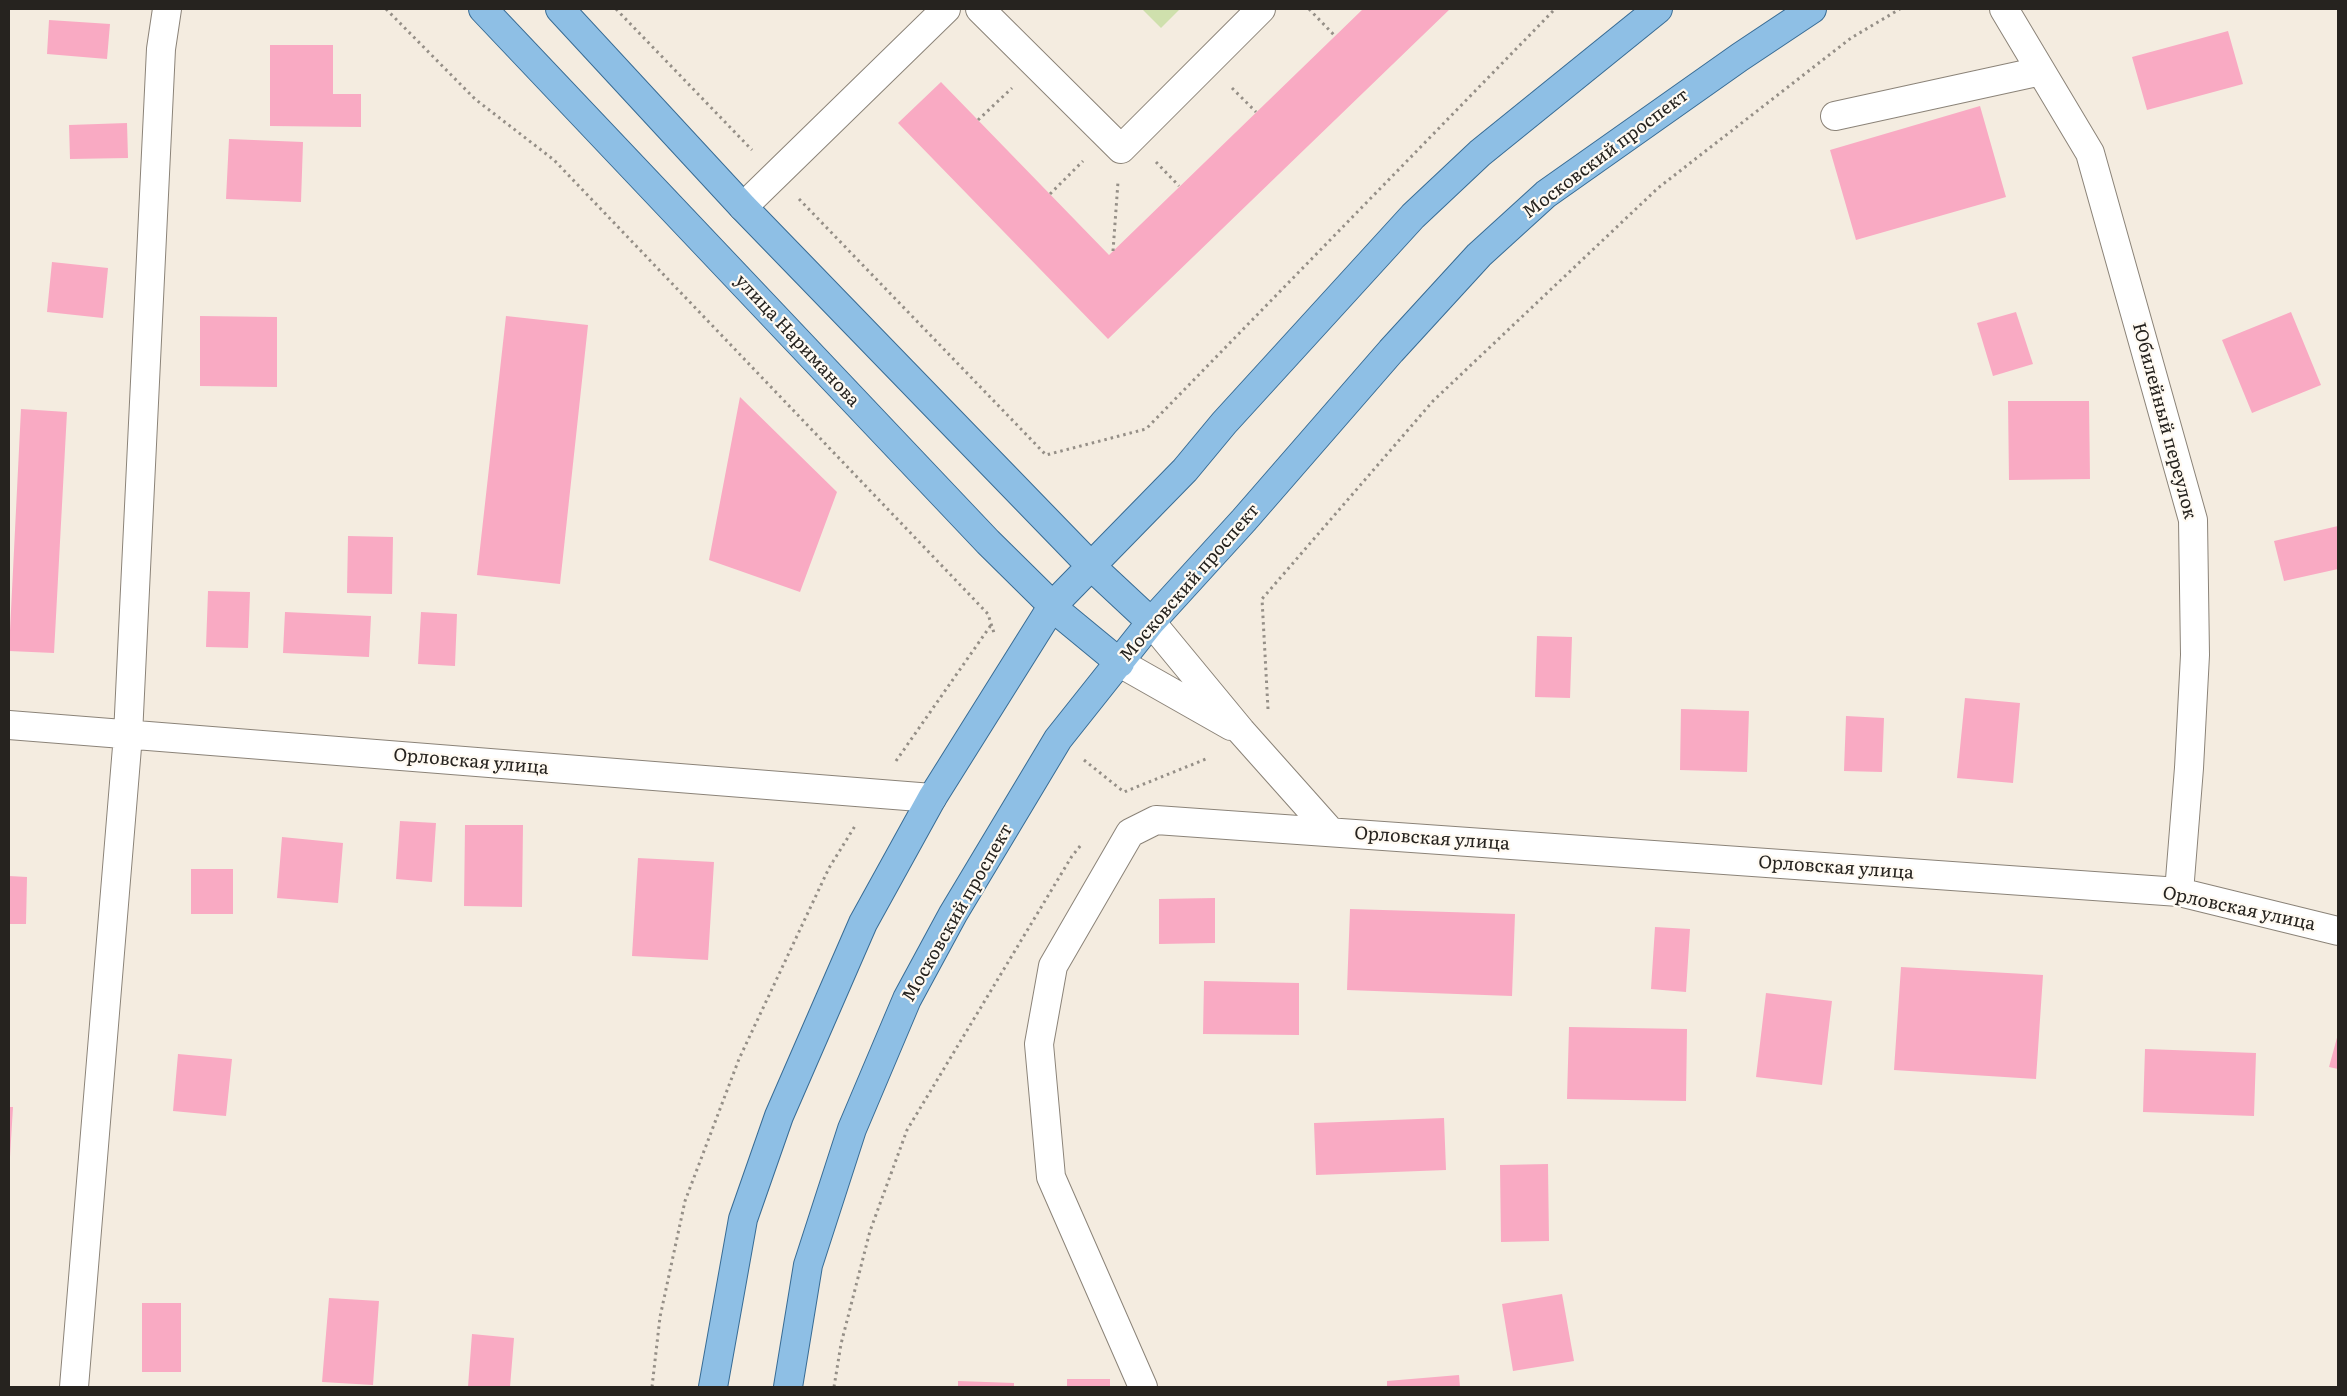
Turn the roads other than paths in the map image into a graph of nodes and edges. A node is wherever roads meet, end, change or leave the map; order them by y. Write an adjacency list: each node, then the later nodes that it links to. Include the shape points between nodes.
1 (167, 9): 19 (street, via 161,49)
2 (483, 9): 14 (main road, улица Нариманова, via 939,491)
3 (560, 9): 12 (main road)
4 (946, 9): 12 (street)
5 (980, 9): 6 (street, via 1114,143)
6 (1261, 9)
7 (1658, 9): 13 (main road, via 1480,153 1413,216 1185,470)
8 (1812, 9): 15 (main road, Московский проспект, via 1546,194 1479,255)
9 (2005, 9): 10 (street, Юбилейный переулок)
10 (2041, 71): 11 (street); 22 (street, Юбилейный переулок, via 2090,153 2193,520 2194,655)
11 (1834, 116)
12 (742, 207): 13 (main road)
13 (1092, 566): 14 (main road); 15 (main road)
14 (1053, 605): 16 (main road, улица Нариманова); 20 (main road)
15 (1151, 622): 16 (main road, Московский проспект); 18 (street)
16 (1120, 663): 18 (street); 26 (main road, Московский проспект, via 1058,739 916,982 856,1120 808,1265)
17 (9, 725): 19 (street, Орловская улица)
18 (1241, 731): 21 (street)
19 (128, 734): 20 (street, Орловская улица); 24 (street)
20 (932, 798): 25 (main road, via 863,923 779,1116 742,1219)
21 (1330, 832): 22 (street, Орловская улица); 27 (street, Орловская улица, via 1156,820 1130,833 1053,966 1039,1044 1051,1177)
22 (2180, 892): 23 (street, Орловская улица)
23 (2338, 931)
24 (74, 1387)
25 (713, 1387)
26 (788, 1387)
27 (1142, 1387)

